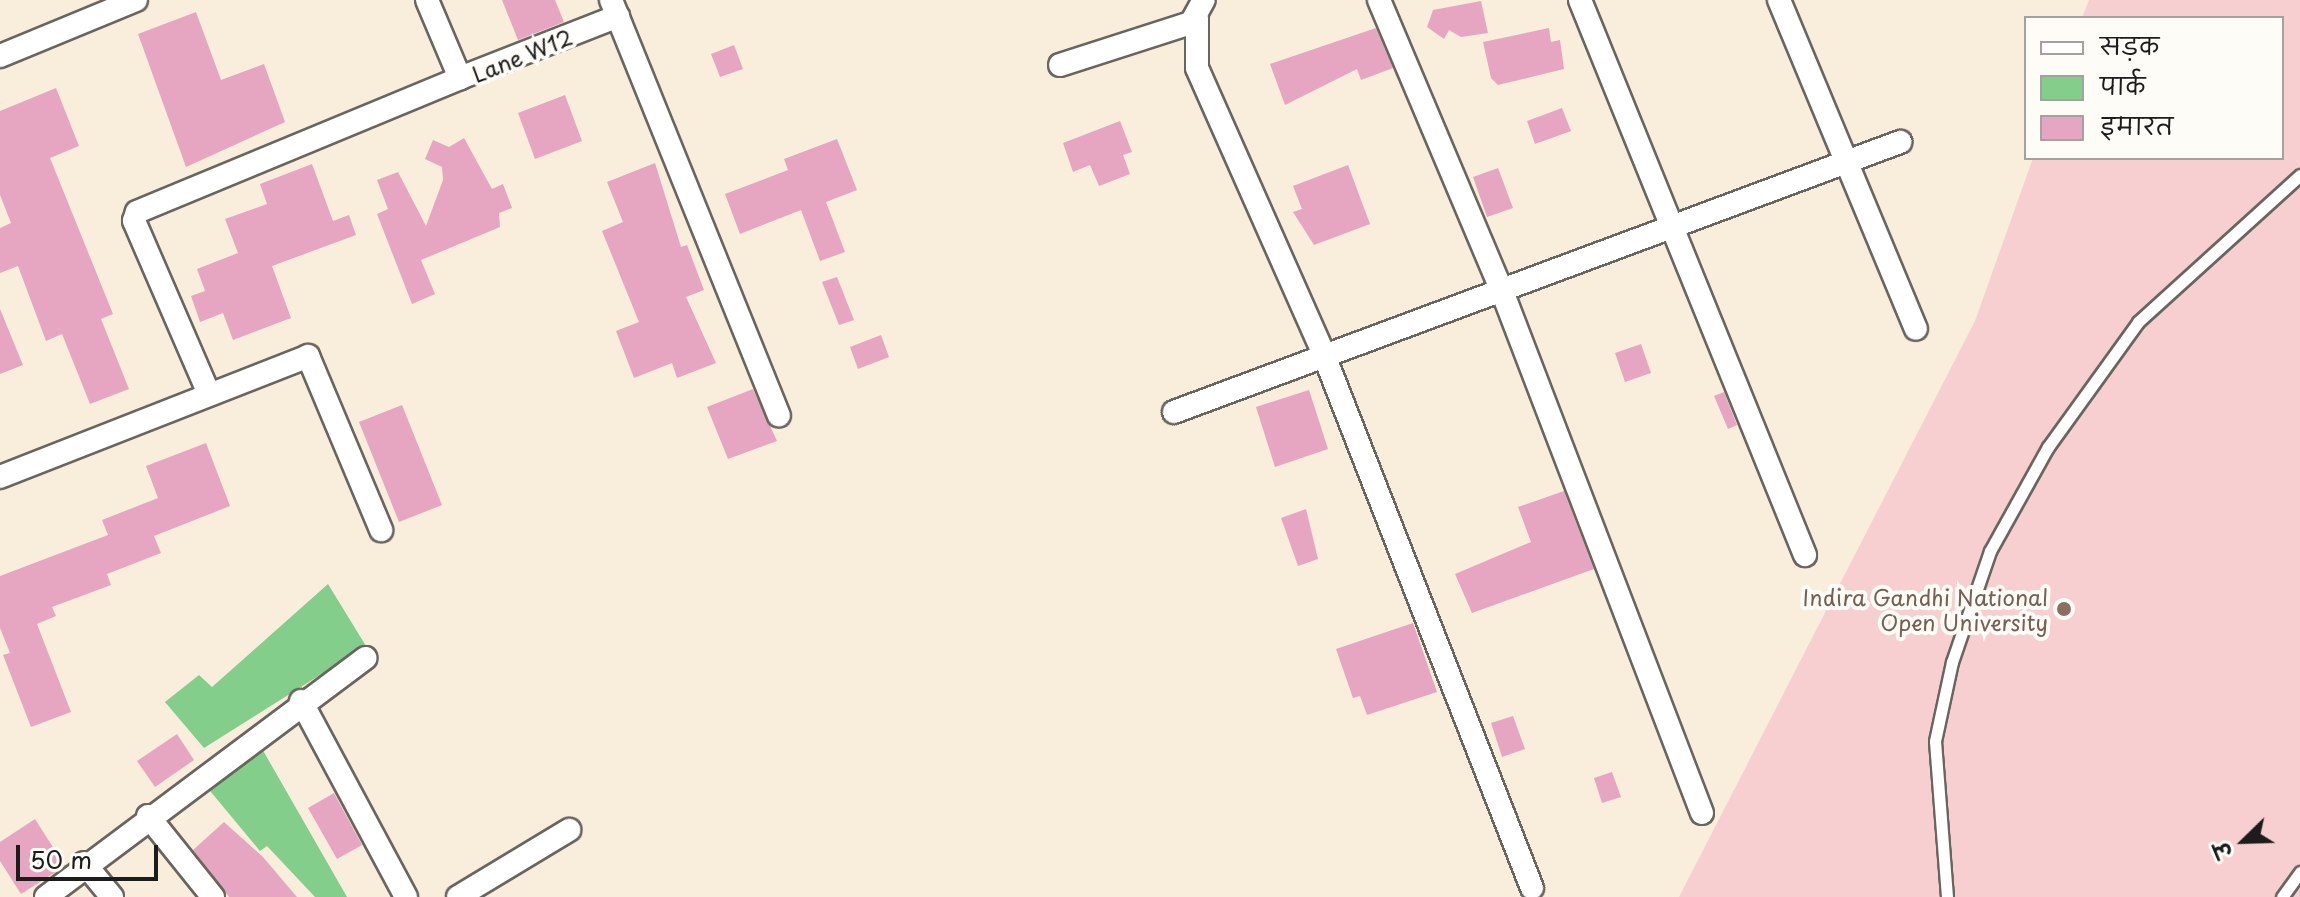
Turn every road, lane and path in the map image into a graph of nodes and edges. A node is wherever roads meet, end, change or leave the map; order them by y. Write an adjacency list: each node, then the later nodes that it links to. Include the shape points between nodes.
1 (136, 0): 8 (street)
2 (427, 0): 10 (street, Lane W12)
3 (1379, 0): 15 (street)
4 (1580, 0): 14 (street)
5 (1779, 0): 12 (street)
6 (614, 8): 10 (street, Lane W12); 20 (street)
7 (1200, 9): 9 (street); 17 (street, via 1197,68)
8 (0, 56)
9 (1060, 65)
10 (460, 78): 18 (street, via 137,212 134,221)
11 (1900, 142): 12 (street)
12 (1848, 163): 14 (street); 16 (street)
13 (2300, 175): 38 (lane, via 2138,322 2048,447 1990,551 1952,662 1935,741 1934,802)
14 (1670, 229): 15 (street); 23 (street)
15 (1502, 291): 17 (street); 26 (street)
16 (1916, 329)
17 (1324, 355): 19 (street); 32 (street)
18 (209, 394): 21 (street); 22 (street, via 311,358)
19 (1174, 412)
20 (779, 415)
21 (0, 477)
22 (381, 530)
23 (1805, 555)
24 (365, 658): 25 (street)
25 (301, 701): 27 (street); 36 (street)
26 (1702, 813)
27 (148, 816): 29 (street); 35 (street)
28 (569, 830): 31 (street)
29 (84, 863): 33 (street); 34 (street)
30 (2300, 872): 39 (lane)
31 (499, 888): 37 (street)
32 (1532, 888)
33 (46, 897)
34 (112, 897)
35 (213, 897)
36 (406, 897)
37 (458, 897)
38 (1947, 897)
39 (2282, 897)

